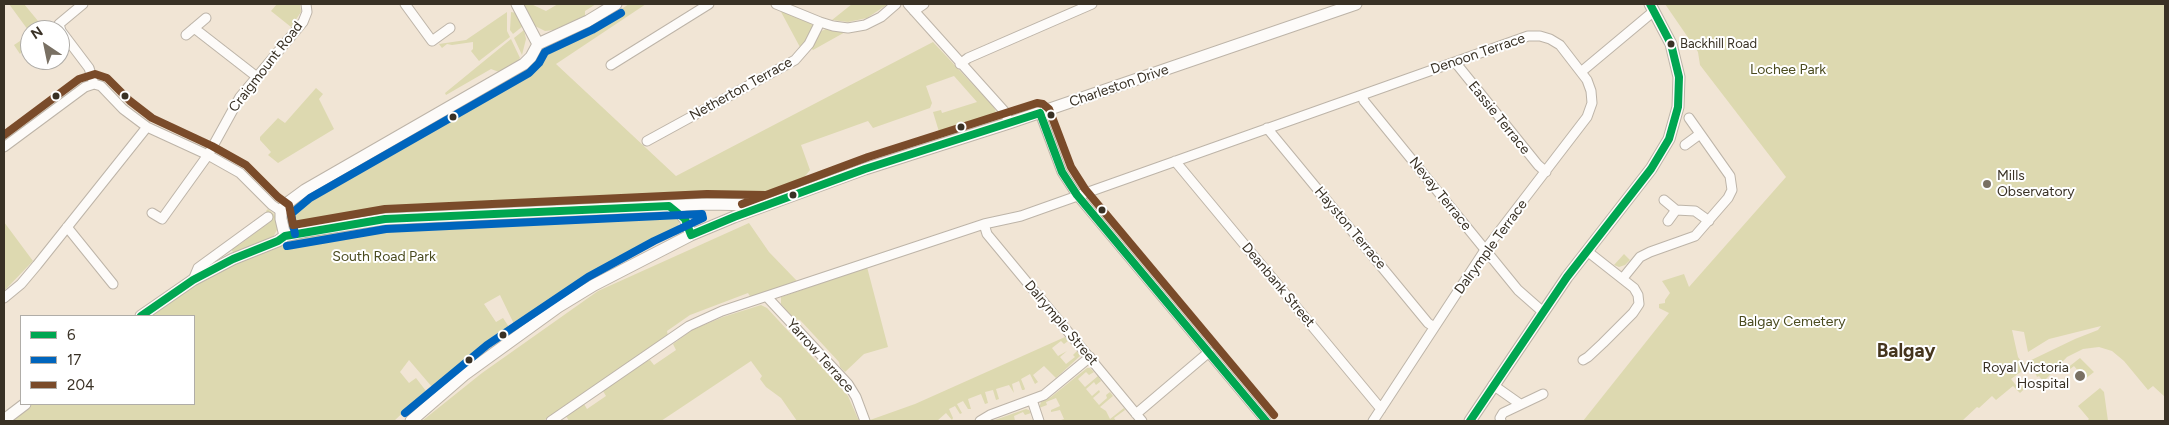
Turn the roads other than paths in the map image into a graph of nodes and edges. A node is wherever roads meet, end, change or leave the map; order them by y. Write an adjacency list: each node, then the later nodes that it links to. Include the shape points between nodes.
1 (83, 4): 25 (street, via 59,24 89,68)
2 (306, 4): 24 (street, Craigmount Road, via 303,22)
3 (405, 4): 17 (street, via 432,41)
4 (517, 4): 19 (street)
5 (616, 4): 19 (street)
6 (709, 4): 22 (street)
7 (777, 4): 15 (street)
8 (896, 4): 15 (street, via 881,17 865,24 848,28)
9 (924, 4): 12 (street)
10 (1092, 4): 21 (street)
11 (1356, 4): 27 (street, Charleston Drive)
12 (911, 7): 21 (street)
13 (1652, 7): 23 (street); 57 (street, via 1677,62 1679,92 1674,123 1656,162)
14 (206, 18): 16 (street)
15 (820, 22): 33 (street, Netherton Terrace, via 809,44 795,60)
16 (194, 28): 18 (street); 24 (street)
17 (450, 28)
18 (186, 35)
19 (538, 44): 45 (street, via 524,64 305,190)
20 (1455, 62): 23 (street, Denoon Terrace, via 1528,36 1540,36 1560,45); 26 (street, Denoon Terrace); 38 (street, Eassie Terrace)
21 (960, 64): 29 (street, via 1005,112)
22 (611, 65)
23 (1581, 72): 38 (street, Dalrymple Terrace, via 1591,91 1590,110)
24 (257, 77): 36 (street, Craigmount Road, via 231,111)
25 (94, 84): 30 (street, via 101,86); 35 (street, via 85,87)
26 (1362, 95): 31 (street, Denoon Terrace); 56 (street, Nevay Terrace)
27 (1040, 113): 29 (street, Charleston Drive); 39 (street, via 1062,172)
28 (1689, 118): 32 (street)
29 (1009, 123): 42 (street, Charleston Drive)
30 (147, 128): 36 (street); 52 (street)
31 (1267, 128): 37 (street, Denoon Terrace); 66 (street, Hayston Terrace)
32 (1700, 134): 34 (street); 49 (street, via 1732,183 1728,198)
33 (647, 141)
34 (1685, 144)
35 (4, 147)
36 (208, 155): 45 (street, via 240,173); 46 (street, Craigmount Road, via 162,219)
37 (1175, 161): 39 (street, Denoon Terrace); 75 (street, Deanbank Street)
38 (1546, 172): 56 (street, Dalrymple Terrace)
39 (1078, 196): 51 (street, Denoon Terrace, via 1021,216); 67 (street)
40 (1664, 200): 44 (street)
41 (707, 204): 42 (street); 43 (street); 50 (street)
42 (766, 205): 50 (street, Charleston Drive)
43 (669, 206): 53 (street, via 685,219); 54 (street, via 385,220)
44 (1676, 210): 48 (street); 49 (street, via 1696,211)
45 (281, 211): 54 (street)
46 (152, 213)
47 (268, 217): 55 (street)
48 (1668, 221)
49 (1709, 221): 59 (street, via 1687,240 1640,258)
50 (715, 224): 53 (street, Charleston Drive)
51 (984, 224): 62 (street, Denoon Terrace); 68 (street, Dalrymple Street, via 987,234)
52 (67, 227): 61 (street); 63 (street, via 21,284)
53 (691, 235): 78 (street, Charleston Drive, via 558,307 464,375)
54 (285, 236): 58 (street)
55 (226, 248): 58 (street); 60 (street, via 198,268)
56 (1486, 250): 64 (street, Nevay Terrace, via 1518,290); 66 (street, Dalrymple Terrace)
57 (1587, 251): 59 (street); 64 (street)
58 (233, 260): 60 (street)
59 (1623, 278): 69 (street, via 1634,288 1639,304)
60 (193, 280): 65 (street)
61 (113, 284)
62 (767, 296): 79 (street, Denoon Terrace, via 690,326); 80 (street, Yarrow Terrace, via 848,384)
63 (4, 298)
64 (1543, 312): 70 (street)
65 (142, 315)
66 (1434, 327): 75 (street, Dalrymple Terrace)
67 (1209, 352): 76 (street); 83 (street)
68 (1090, 357): 72 (street, via 1044,395); 76 (street, Dalrymple Street)
69 (1583, 360)
70 (1493, 385): 73 (street); 85 (street)
71 (1543, 394): 73 (street)
72 (1032, 400): 81 (street); 82 (street)
73 (1520, 404): 86 (street, via 1503,413)
74 (24, 405): 77 (street)
75 (1381, 409): 84 (street, Dalrymple Terrace)
76 (1139, 418)
77 (4, 420)
78 (411, 421)
79 (551, 421)
80 (865, 421)
81 (980, 421)
82 (1039, 421)
83 (1266, 421)
84 (1373, 421)
85 (1470, 421)
86 (1501, 421)

